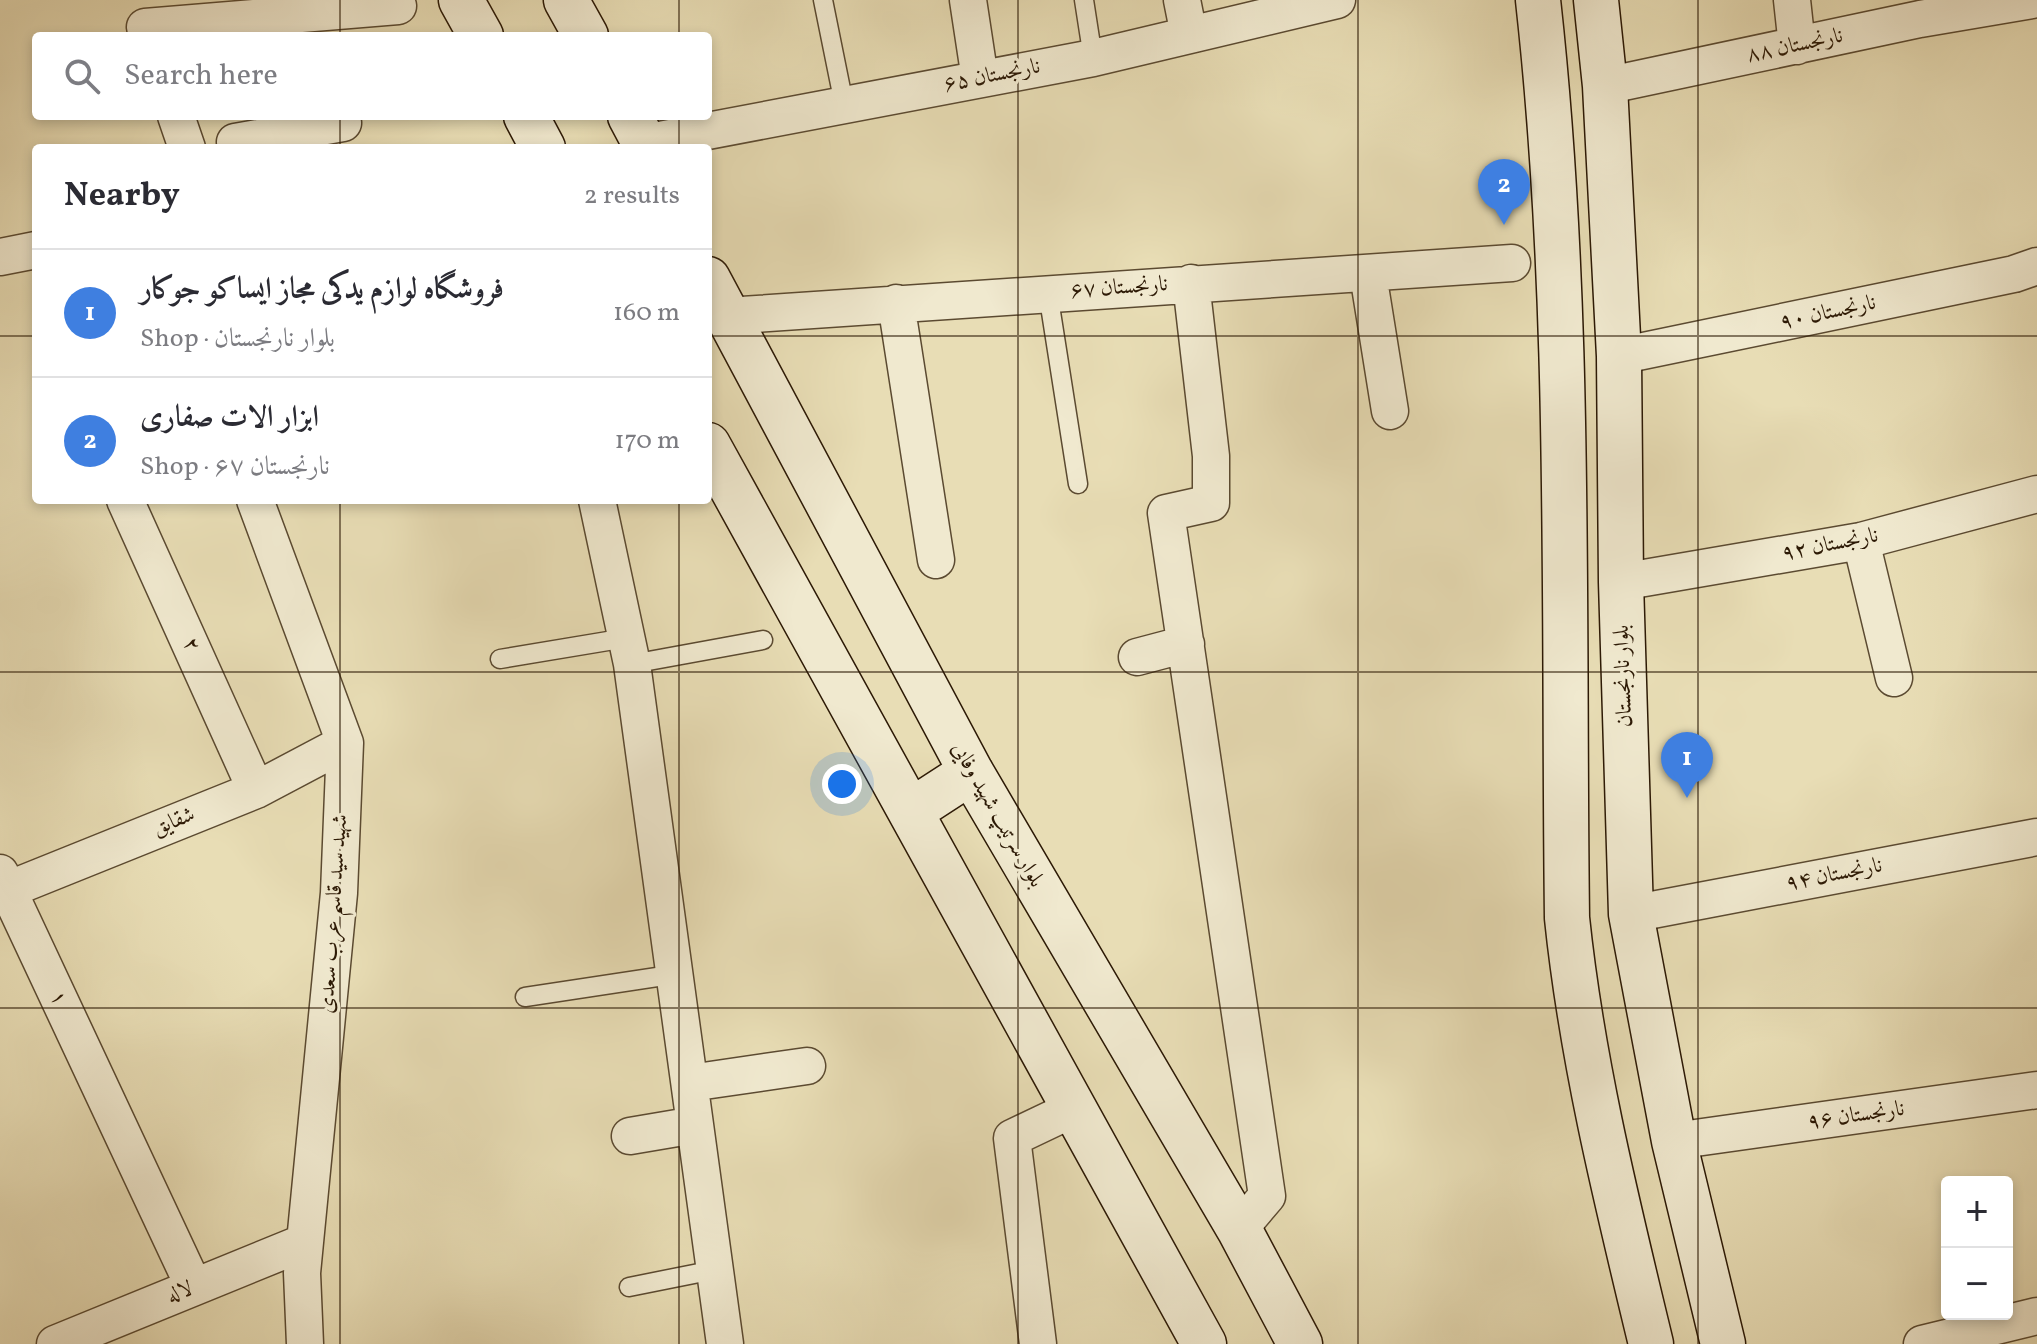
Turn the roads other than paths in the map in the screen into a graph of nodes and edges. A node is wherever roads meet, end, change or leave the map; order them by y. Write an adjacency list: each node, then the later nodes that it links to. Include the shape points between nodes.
1 (461, 0): 17 (main road)
2 (566, 0): 18 (main road)
3 (823, 0): 24 (lane)
4 (968, 0): 22 (street)
5 (1084, 0): 21 (lane)
6 (1182, 0): 19 (street)
7 (1337, 0): 13 (street, نارنجستان ۶۵)
8 (1538, 0): 86 (main road, via 1548,91 1561,358 1567,918 1575,994 1605,1151)
9 (1596, 0): 23 (main road, بلوار نارنجستان)
10 (1792, 0): 20 (street)
11 (2032, 0): 14 (street, نارنجستان ۸۸)
12 (398, 6): 16 (street)
13 (1252, 10): 19 (street, نارنجستان ۶۵)
14 (1918, 10): 20 (street, نارنجستان ۸۸)
15 (146, 21): 16 (street)
16 (325, 23)
17 (479, 32)
18 (584, 32)
19 (1189, 35): 21 (street, نارنجستان ۶۵)
20 (1797, 46): 23 (street, نارنجستان ۸۸)
21 (1093, 58): 22 (street, نارنجستان ۶۵)
22 (980, 79): 24 (street, نارنجستان ۶۵)
23 (1605, 86): 41 (main road, بلوار نارنجستان)
24 (844, 104): 28 (street, نارنجستان ۶۵)
25 (177, 120): 30 (street)
26 (528, 120): 31 (main road)
27 (344, 129): 29 (street)
28 (640, 136)
29 (235, 142)
30 (186, 144)
31 (541, 144)
32 (32, 251): 33 (street)
33 (0, 257)
34 (1512, 263): 36 (street, نارنجستان ۶۷)
35 (2037, 266): 41 (street, نارنجستان ۹۰)
36 (1368, 274): 37 (street, نارنجستان ۶۷); 42 (street)
37 (1191, 283): 38 (street, نارنجستان ۶۷); 53 (street, via 1211,456 1211,503 1166,513)
38 (1048, 293): 40 (street, نارنجستان ۶۷); 44 (lane)
39 (717, 298): 40 (street, نارنجستان ۶۷); 59 (main road, بلوار سرتیپ شهید وفایی)
40 (896, 303): 50 (street)
41 (1619, 356): 51 (main road, بلوار نارنجستان)
42 (1390, 411)
43 (712, 452): 61 (main road)
44 (1078, 484)
45 (2037, 494): 49 (street, نارنجستان ۹۲)
46 (127, 504): 60 (street, ۲)
47 (256, 504): 58 (street, شهید سید قاسم عرب سعدی)
48 (598, 504): 54 (street)
49 (1861, 541): 51 (street, نارنجستان ۹۲); 57 (street)
50 (936, 560)
51 (1621, 582): 64 (main road, بلوار نارنجستان)
52 (763, 640): 54 (lane)
53 (1186, 644): 55 (street); 74 (street, via 1267,1196)
54 (629, 651): 56 (lane); 65 (street)
55 (1137, 657)
56 (500, 659)
57 (1894, 678)
58 (345, 743): 60 (street, شقایق); 75 (street, شهید سید قاسم عرب سعدی, via 339,893)
59 (971, 772): 61 (main road); 74 (main road, بلوار سرتیپ شهید وفایی)
60 (256, 790): 63 (street, شقایق)
61 (911, 811): 70 (main road)
62 (2037, 837): 64 (street, نارنجستان ۹۴)
63 (2, 885): 77 (street, ۱)
64 (1631, 914): 73 (main road, بلوار نارنجستان)
65 (677, 974): 66 (lane); 68 (street)
66 (525, 997)
67 (807, 1066): 68 (street)
68 (690, 1083): 71 (street)
69 (2037, 1090): 73 (street, نارنجستان ۹۶)
70 (1075, 1108): 83 (street, via 1012,1138); 84 (main road)
71 (695, 1125): 72 (street); 76 (street)
72 (630, 1136)
73 (1674, 1141): 87 (main road, بلوار نارنجستان)
74 (1239, 1229): 85 (main road, بلوار سرتیپ شهید وفایی)
75 (305, 1242): 77 (street, لاله); 81 (street, شهید سید قاسم عرب سعدی)
76 (714, 1270): 78 (lane); 82 (street)
77 (194, 1287): 80 (street, لاله)
78 (629, 1287)
79 (2037, 1316): 88 (street)
80 (64, 1342)
81 (305, 1344)
82 (725, 1344)
83 (1038, 1344)
84 (1204, 1344)
85 (1300, 1344)
86 (1651, 1344)
87 (1723, 1344)
88 (1922, 1344)

